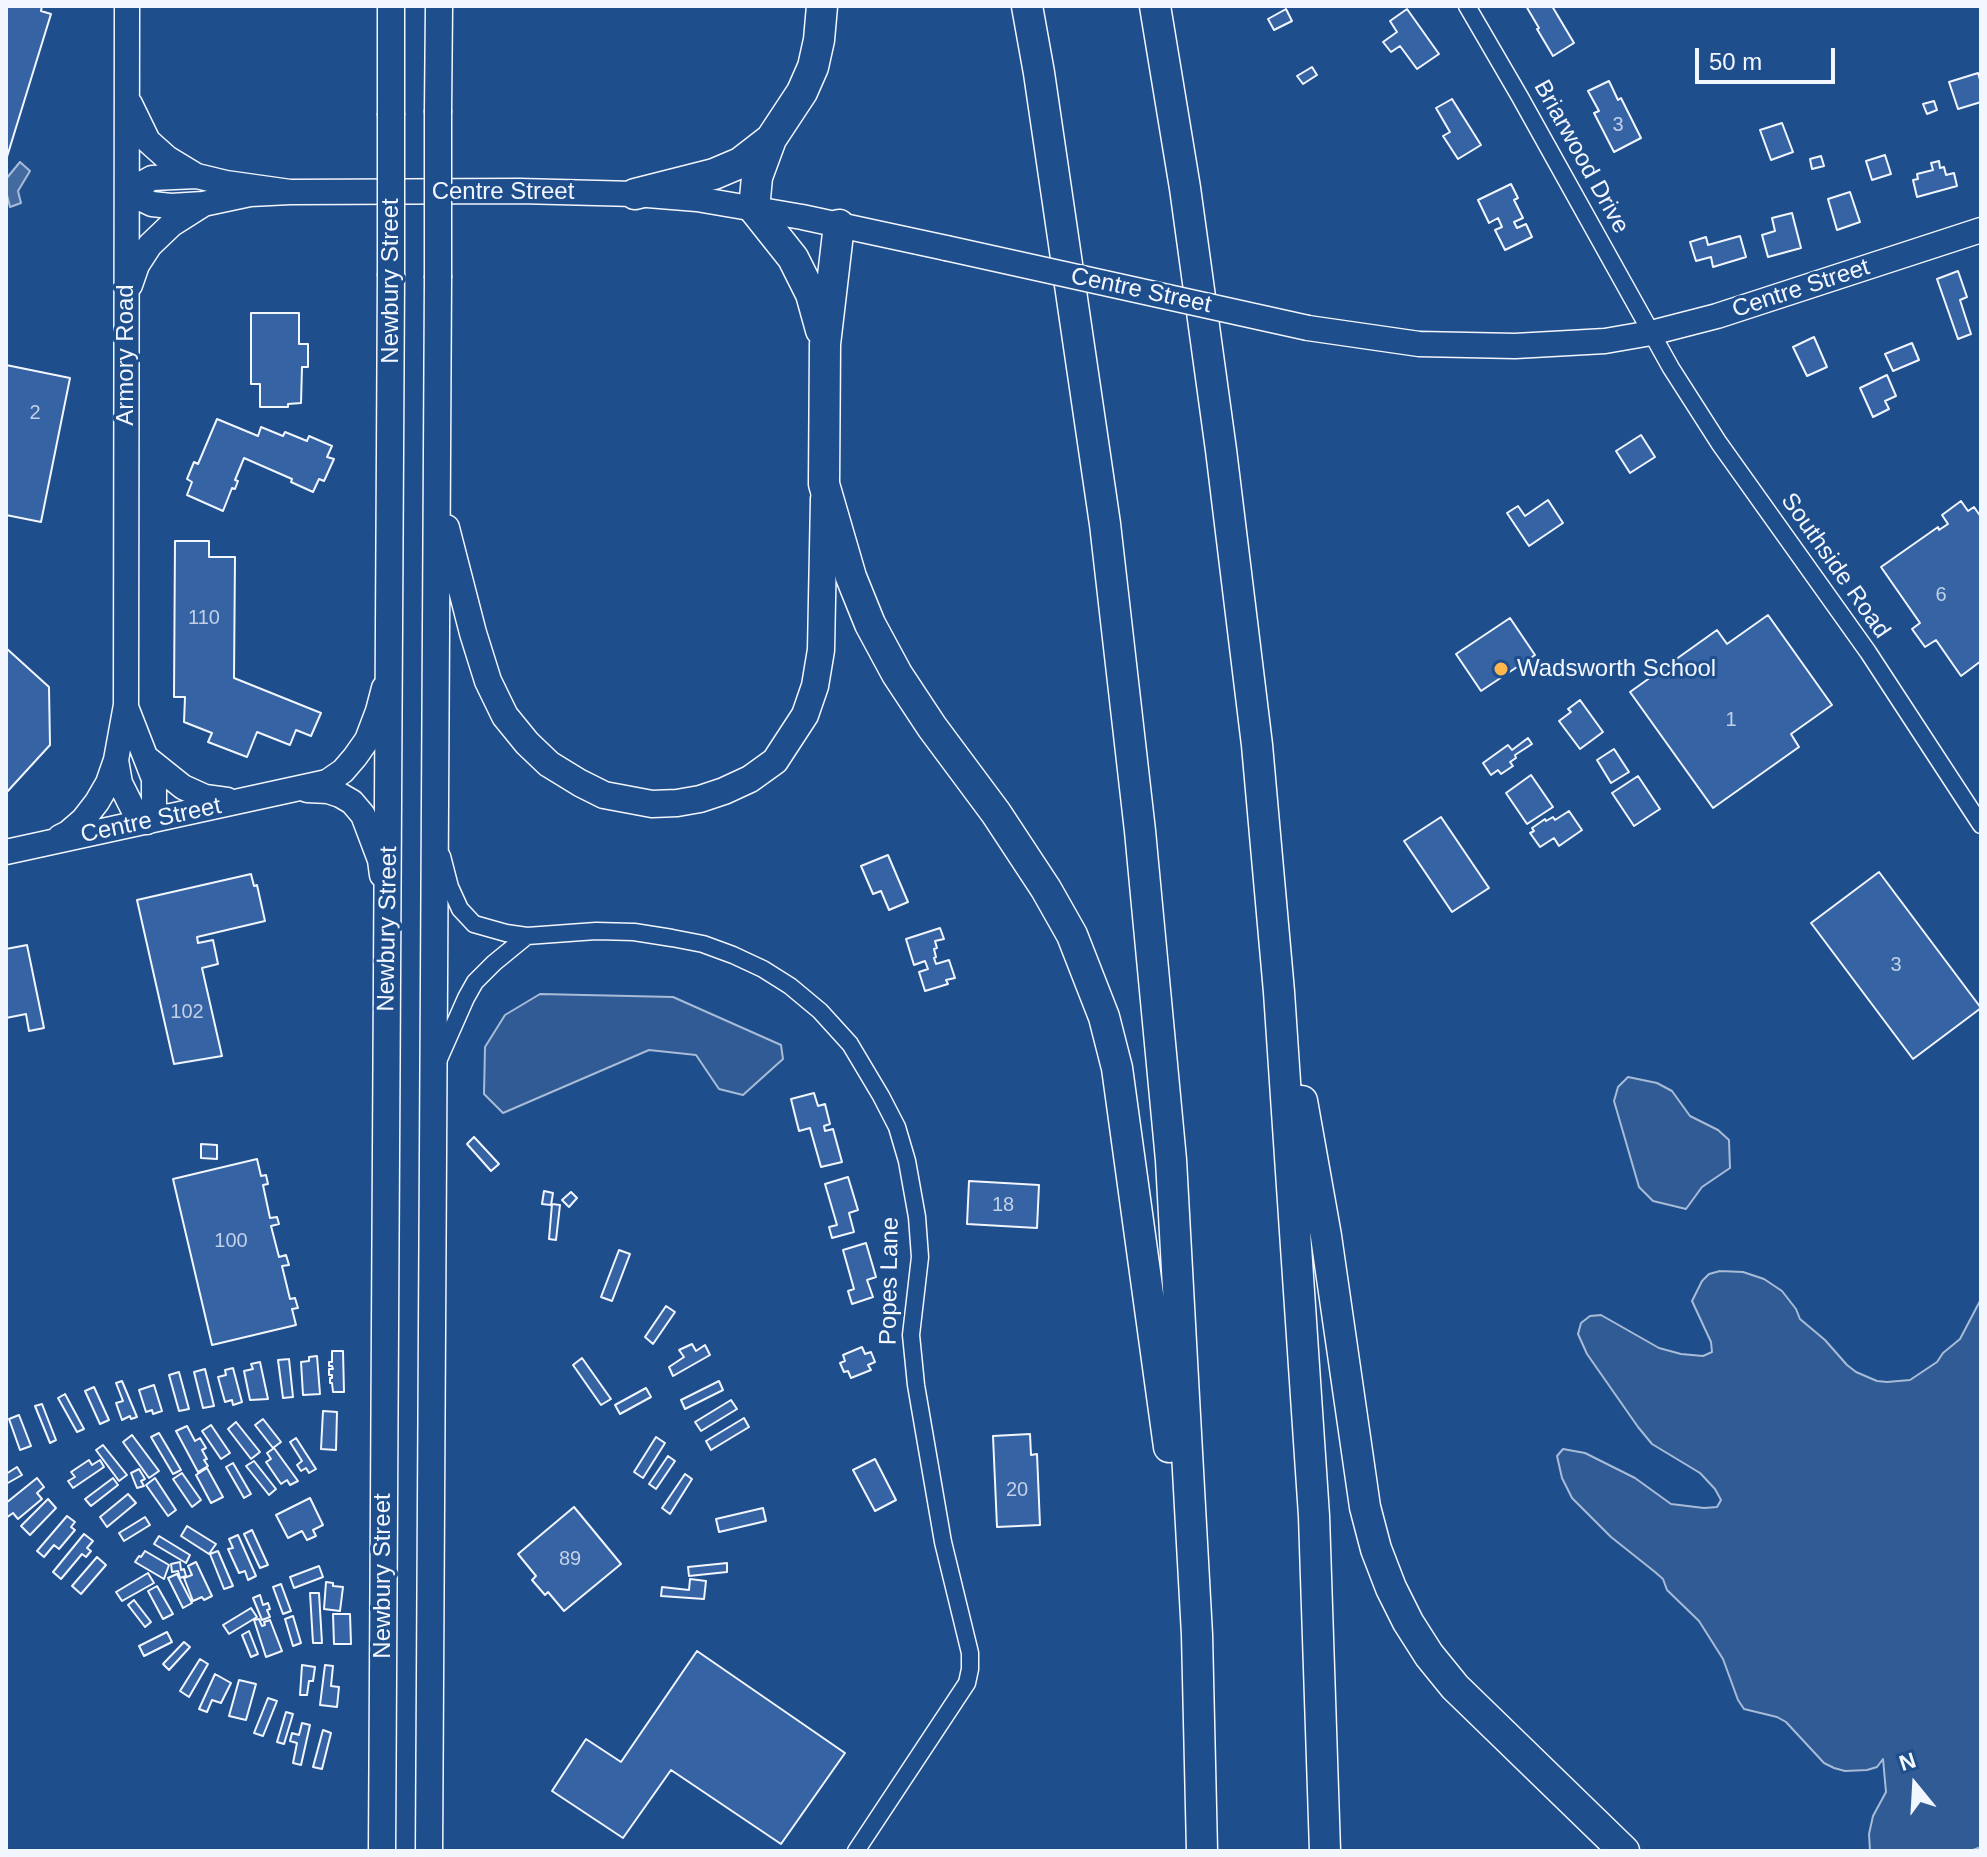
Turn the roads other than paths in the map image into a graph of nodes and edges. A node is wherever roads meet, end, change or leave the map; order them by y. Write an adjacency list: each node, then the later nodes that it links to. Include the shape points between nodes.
1 (127, 6): 8 (main road, Armory Road)
2 (391, 6): 23 (main road, Newbury Street, bridge)
3 (439, 6): 22 (main road, Newbury Street, bridge)
4 (822, 6): 9 (highway, via 813,67)
5 (1027, 6): 38 (highway, via 1105,524 1140,831 1171,1160)
6 (1155, 6): 36 (highway, via 1223,466 1257,745)
7 (1467, 6): 19 (street, Briarwood Drive)
8 (127, 94): 10 (main road, via 148,141); 11 (main road, Armory Road)
9 (771, 139): 13 (highway, via 740,163 714,174); 15 (highway, via 757,177)
10 (197, 176): 11 (main road, Centre Street, via 152,178); 12 (main road, Centre Street)
11 (127, 192): 14 (main road, Centre Street, via 152,204); 18 (main road, Armory Road)
12 (290, 192): 13 (main road, Centre Street); 14 (main road, Centre Street)
13 (635, 194): 15 (main road, Centre Street)
14 (203, 204): 18 (main road, via 150,245)
15 (754, 209): 16 (main road, Centre Street); 20 (highway, via 793,258 811,294)
16 (839, 225): 19 (main road, Centre Street, bridge, via 1308,328 1407,343 1515,346); 20 (highway)
17 (1981, 230): 19 (main road, Centre Street)
18 (126, 295): 24 (main road, Armory Road)
19 (1651, 333): 30 (street, Southside Road, via 1719,443 1868,652)
20 (825, 344): 21 (highway)
21 (824, 484): 22 (main road, via 821,650 805,715 775,761 750,779 700,799 652,804 604,795 580,783 549,764 505,716 473,633); 38 (highway, via 870,624 932,727 1046,889 1072,935 1104,1017 1117,1068)
22 (437, 494): 31 (main road, Newbury Street)
23 (388, 670): 27 (main road, Centre Street, via 378,711 355,757 327,782); 34 (main road, Newbury Street)
24 (126, 705): 25 (main road, Armory Road); 26 (main road, Armory Road)
25 (147, 758): 28 (main road, via 205,797); 29 (main road, Armory Road, via 155,797)
26 (116, 760): 29 (main road, Armory Road, via 120,783 135,813); 32 (main road, via 108,783 83,820)
27 (297, 789): 28 (main road, Centre Street); 34 (main road, Centre Street, via 340,795 363,815 380,860)
28 (253, 799): 29 (main road, Centre Street)
29 (147, 822): 32 (main road, Centre Street)
30 (1981, 825)
31 (436, 835): 35 (street, Popes Lane, via 460,909 474,924); 37 (main road, Newbury Street)
32 (45, 844): 33 (main road, Centre Street)
33 (6, 852)
34 (388, 911): 39 (main road, Newbury Street)
35 (527, 936): 37 (street, via 475,982); 41 (street, Popes Lane, via 634,932 703,944 763,969 820,1011 850,1044 897,1127 917,1217 920,1257 911,1335 916,1385 970,1669 967,1683)
36 (1279, 992): 43 (highway, via 1314,1516); 44 (highway, via 1322,1208 1365,1507 1391,1588 1429,1655 1455,1687)
37 (435, 1070): 40 (main road, Newbury Street)
38 (1197, 1635): 42 (highway)
39 (382, 1851)
40 (429, 1851)
41 (856, 1851)
42 (1202, 1851)
43 (1325, 1851)
44 (1624, 1851)

